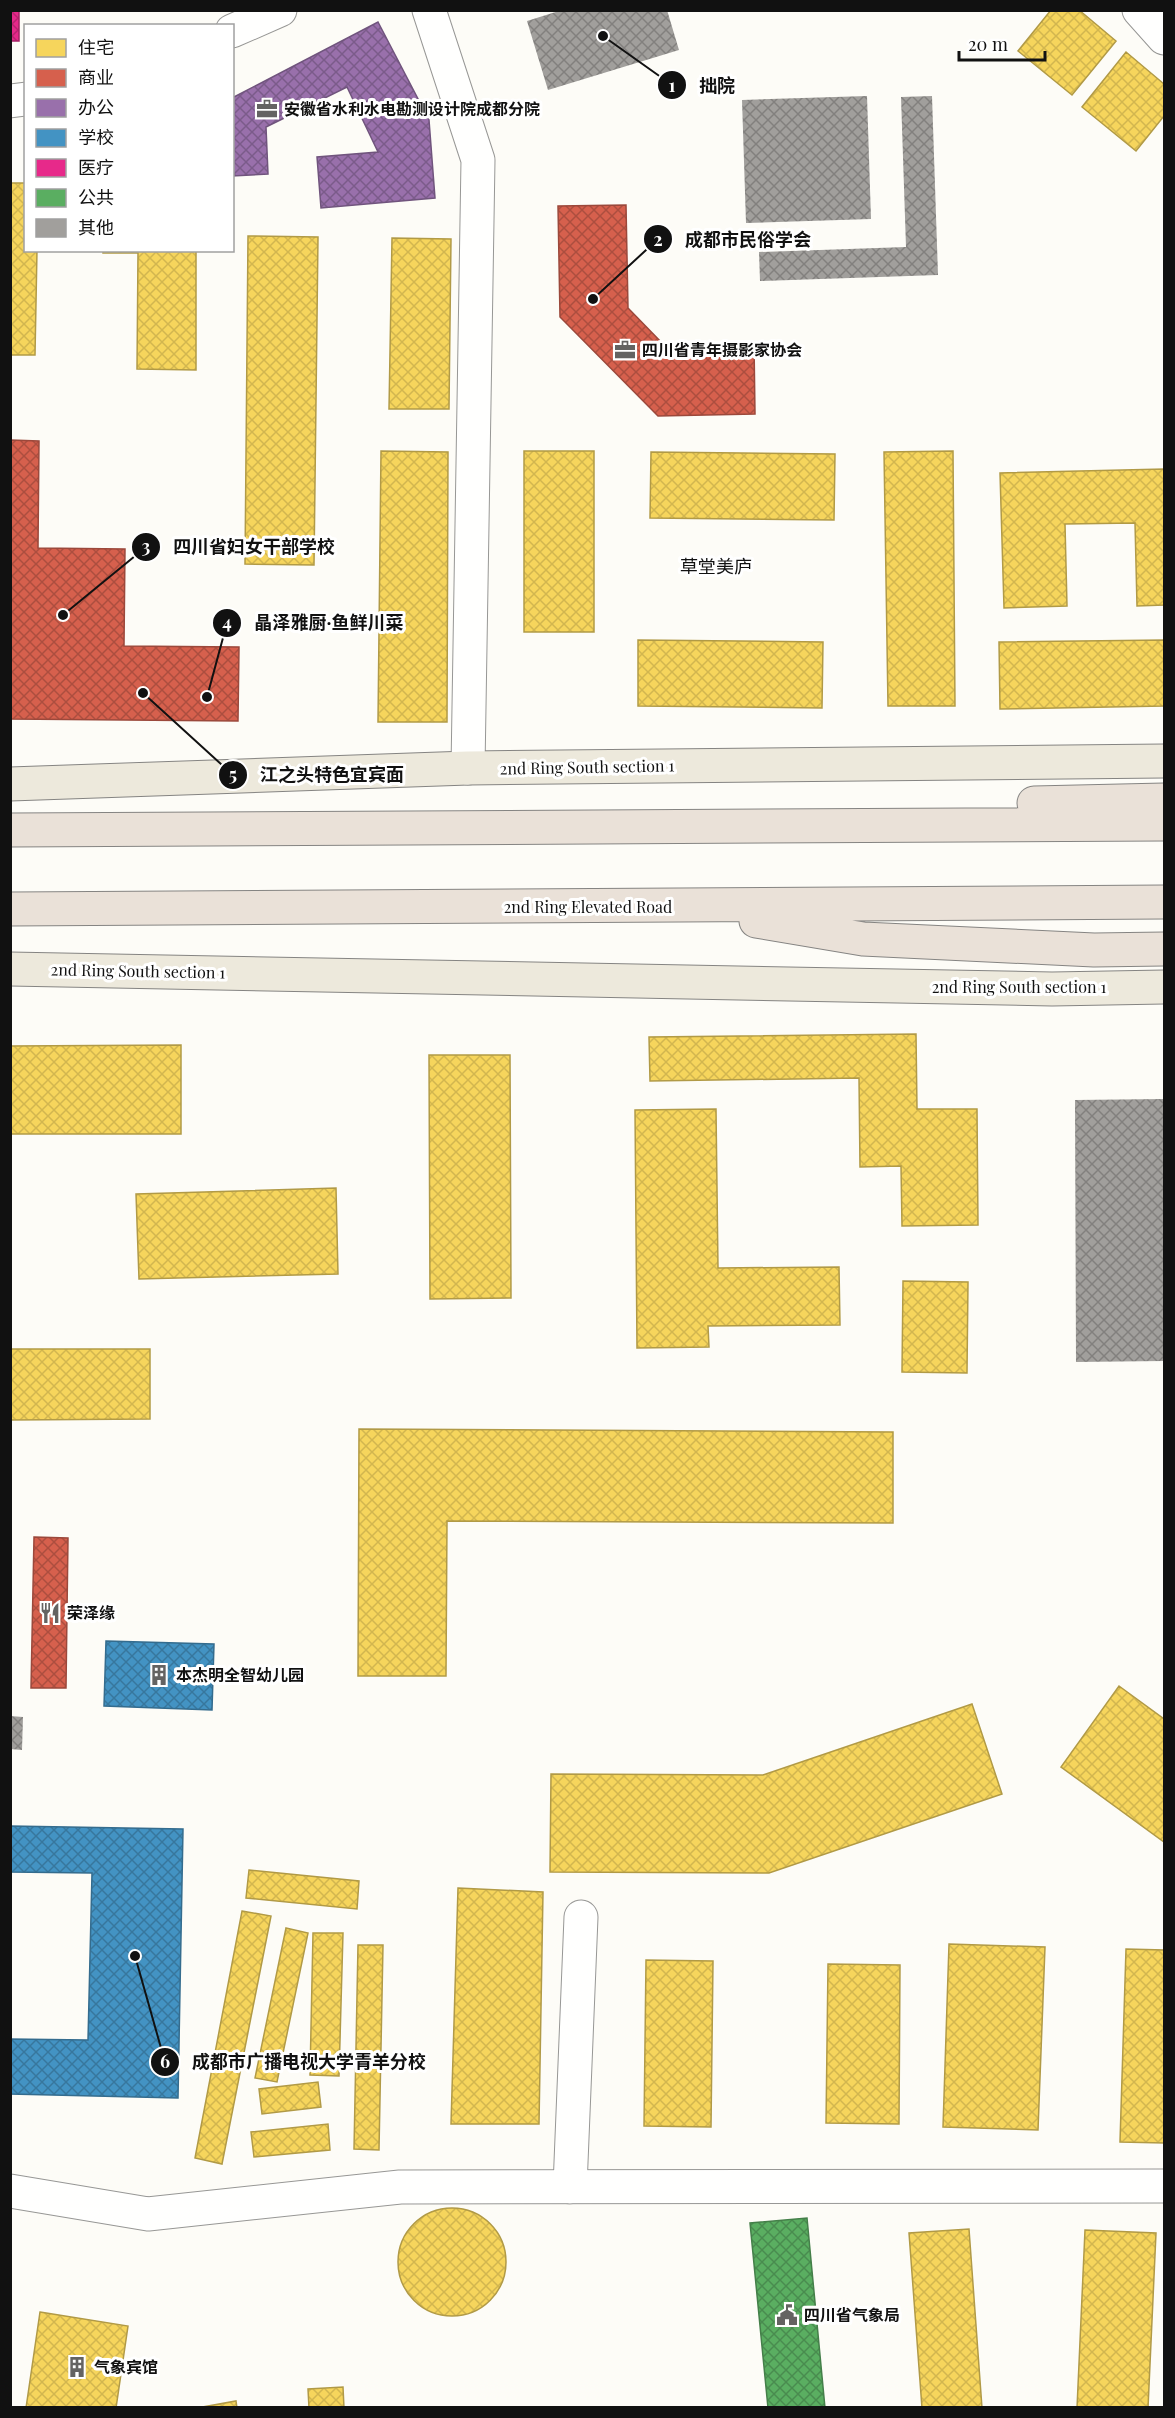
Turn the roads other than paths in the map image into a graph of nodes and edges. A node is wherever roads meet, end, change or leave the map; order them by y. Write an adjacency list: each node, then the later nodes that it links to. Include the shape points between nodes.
1 (280, 10): 4 (street)
2 (429, 10): 7 (street, via 478,160)
3 (1139, 10): 5 (street)
4 (234, 30)
5 (1164, 38)
6 (1164, 761): 7 (main road, 2nd Ring South section 1)
7 (468, 768): 8 (main road, 2nd Ring South section 1)
8 (10, 784)
9 (1164, 800): 11 (highway, via 1010,803)
10 (1164, 824): 11 (highway)
11 (707, 827): 12 (highway)
12 (10, 830)
13 (1164, 903): 14 (highway, 2nd Ring Elevated Road)
14 (662, 907): 15 (highway, 2nd Ring Elevated Road); 16 (highway, via 863,939 1094,950)
15 (10, 909)
16 (1164, 949)
17 (10, 969): 18 (main road, 2nd Ring South section 1, via 1052,989)
18 (1164, 987)
19 (581, 1917): 21 (street)
20 (1164, 2186): 21 (street)
21 (570, 2187): 22 (street, via 400,2187 148,2214)
22 (10, 2191)

